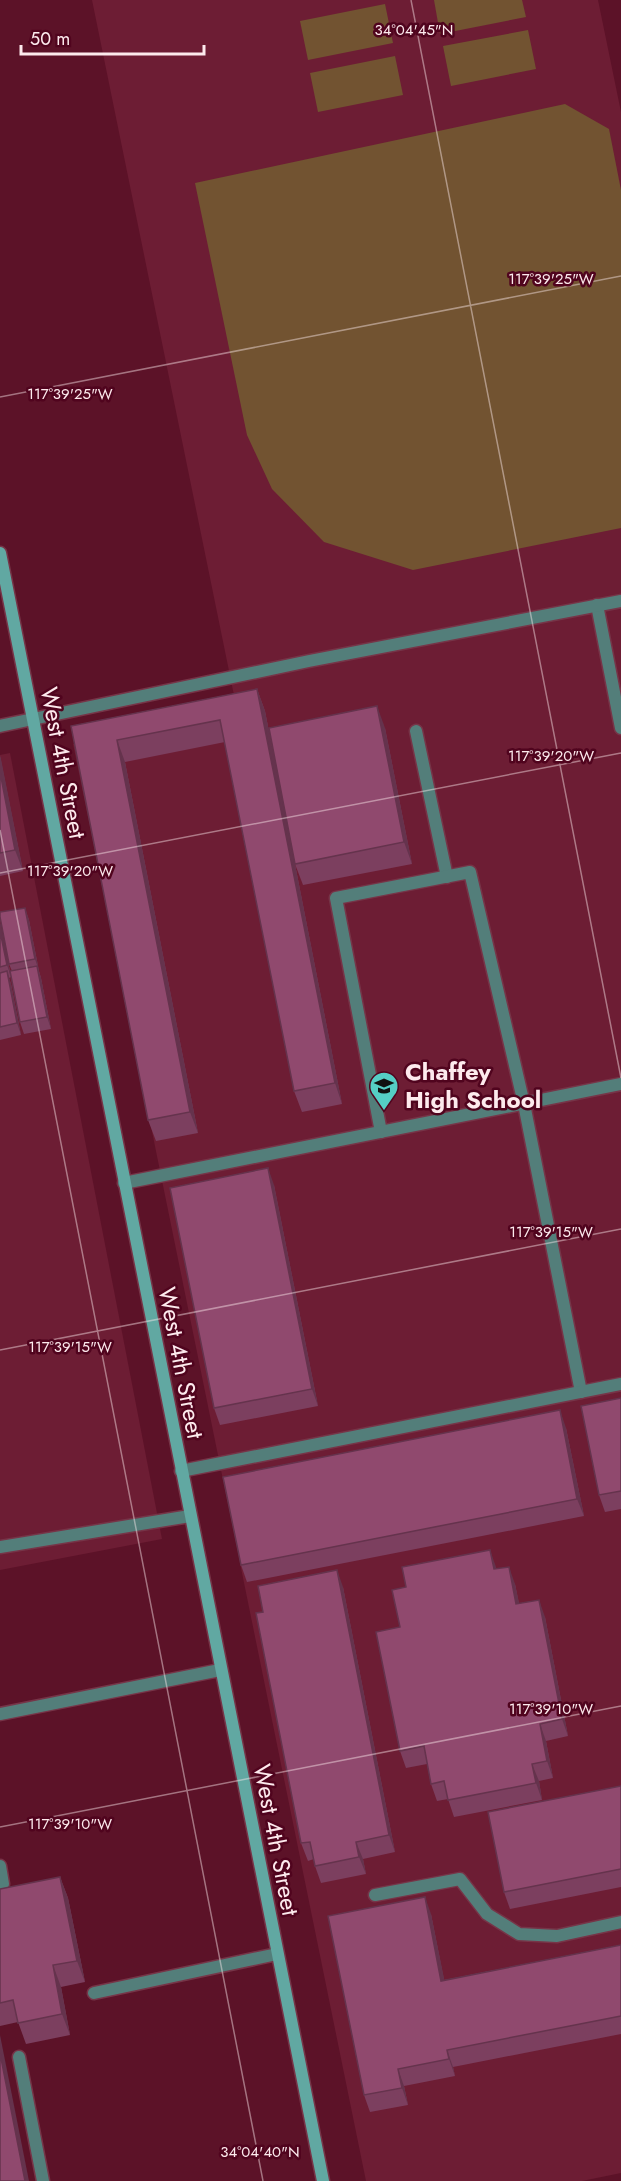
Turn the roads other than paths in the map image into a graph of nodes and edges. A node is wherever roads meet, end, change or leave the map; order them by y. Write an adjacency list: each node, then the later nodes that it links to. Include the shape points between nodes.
1 (0, 553): 4 (main road, West 4th Street)
2 (621, 601): 3 (street)
3 (597, 605): 4 (street); 6 (street)
4 (33, 719): 5 (street); 12 (main road, West 4th Street)
5 (0, 726)
6 (621, 728)
7 (416, 731): 8 (street)
8 (447, 877): 10 (street, via 470,872); 11 (street, via 336,898)
9 (621, 1084): 10 (street)
10 (524, 1104): 11 (street); 14 (street)
11 (381, 1132): 12 (street)
12 (124, 1183): 15 (main road, West 4th Street)
13 (621, 1384): 14 (street)
14 (581, 1392): 15 (street)
15 (181, 1471): 16 (main road, West 4th Street)
16 (190, 1516): 17 (street); 18 (main road, West 4th Street)
17 (0, 1547)
18 (220, 1670): 19 (street); 24 (main road, West 4th Street)
19 (0, 1714)
20 (0, 1866): 21 (street)
21 (3, 1884)
22 (375, 1895): 23 (street, via 460,1879 487,1914 519,1935 557,1936)
23 (621, 1922)
24 (277, 1954): 25 (street); 28 (main road, West 4th Street)
25 (94, 1993)
26 (19, 2057): 27 (street)
27 (43, 2181)
28 (323, 2181)

